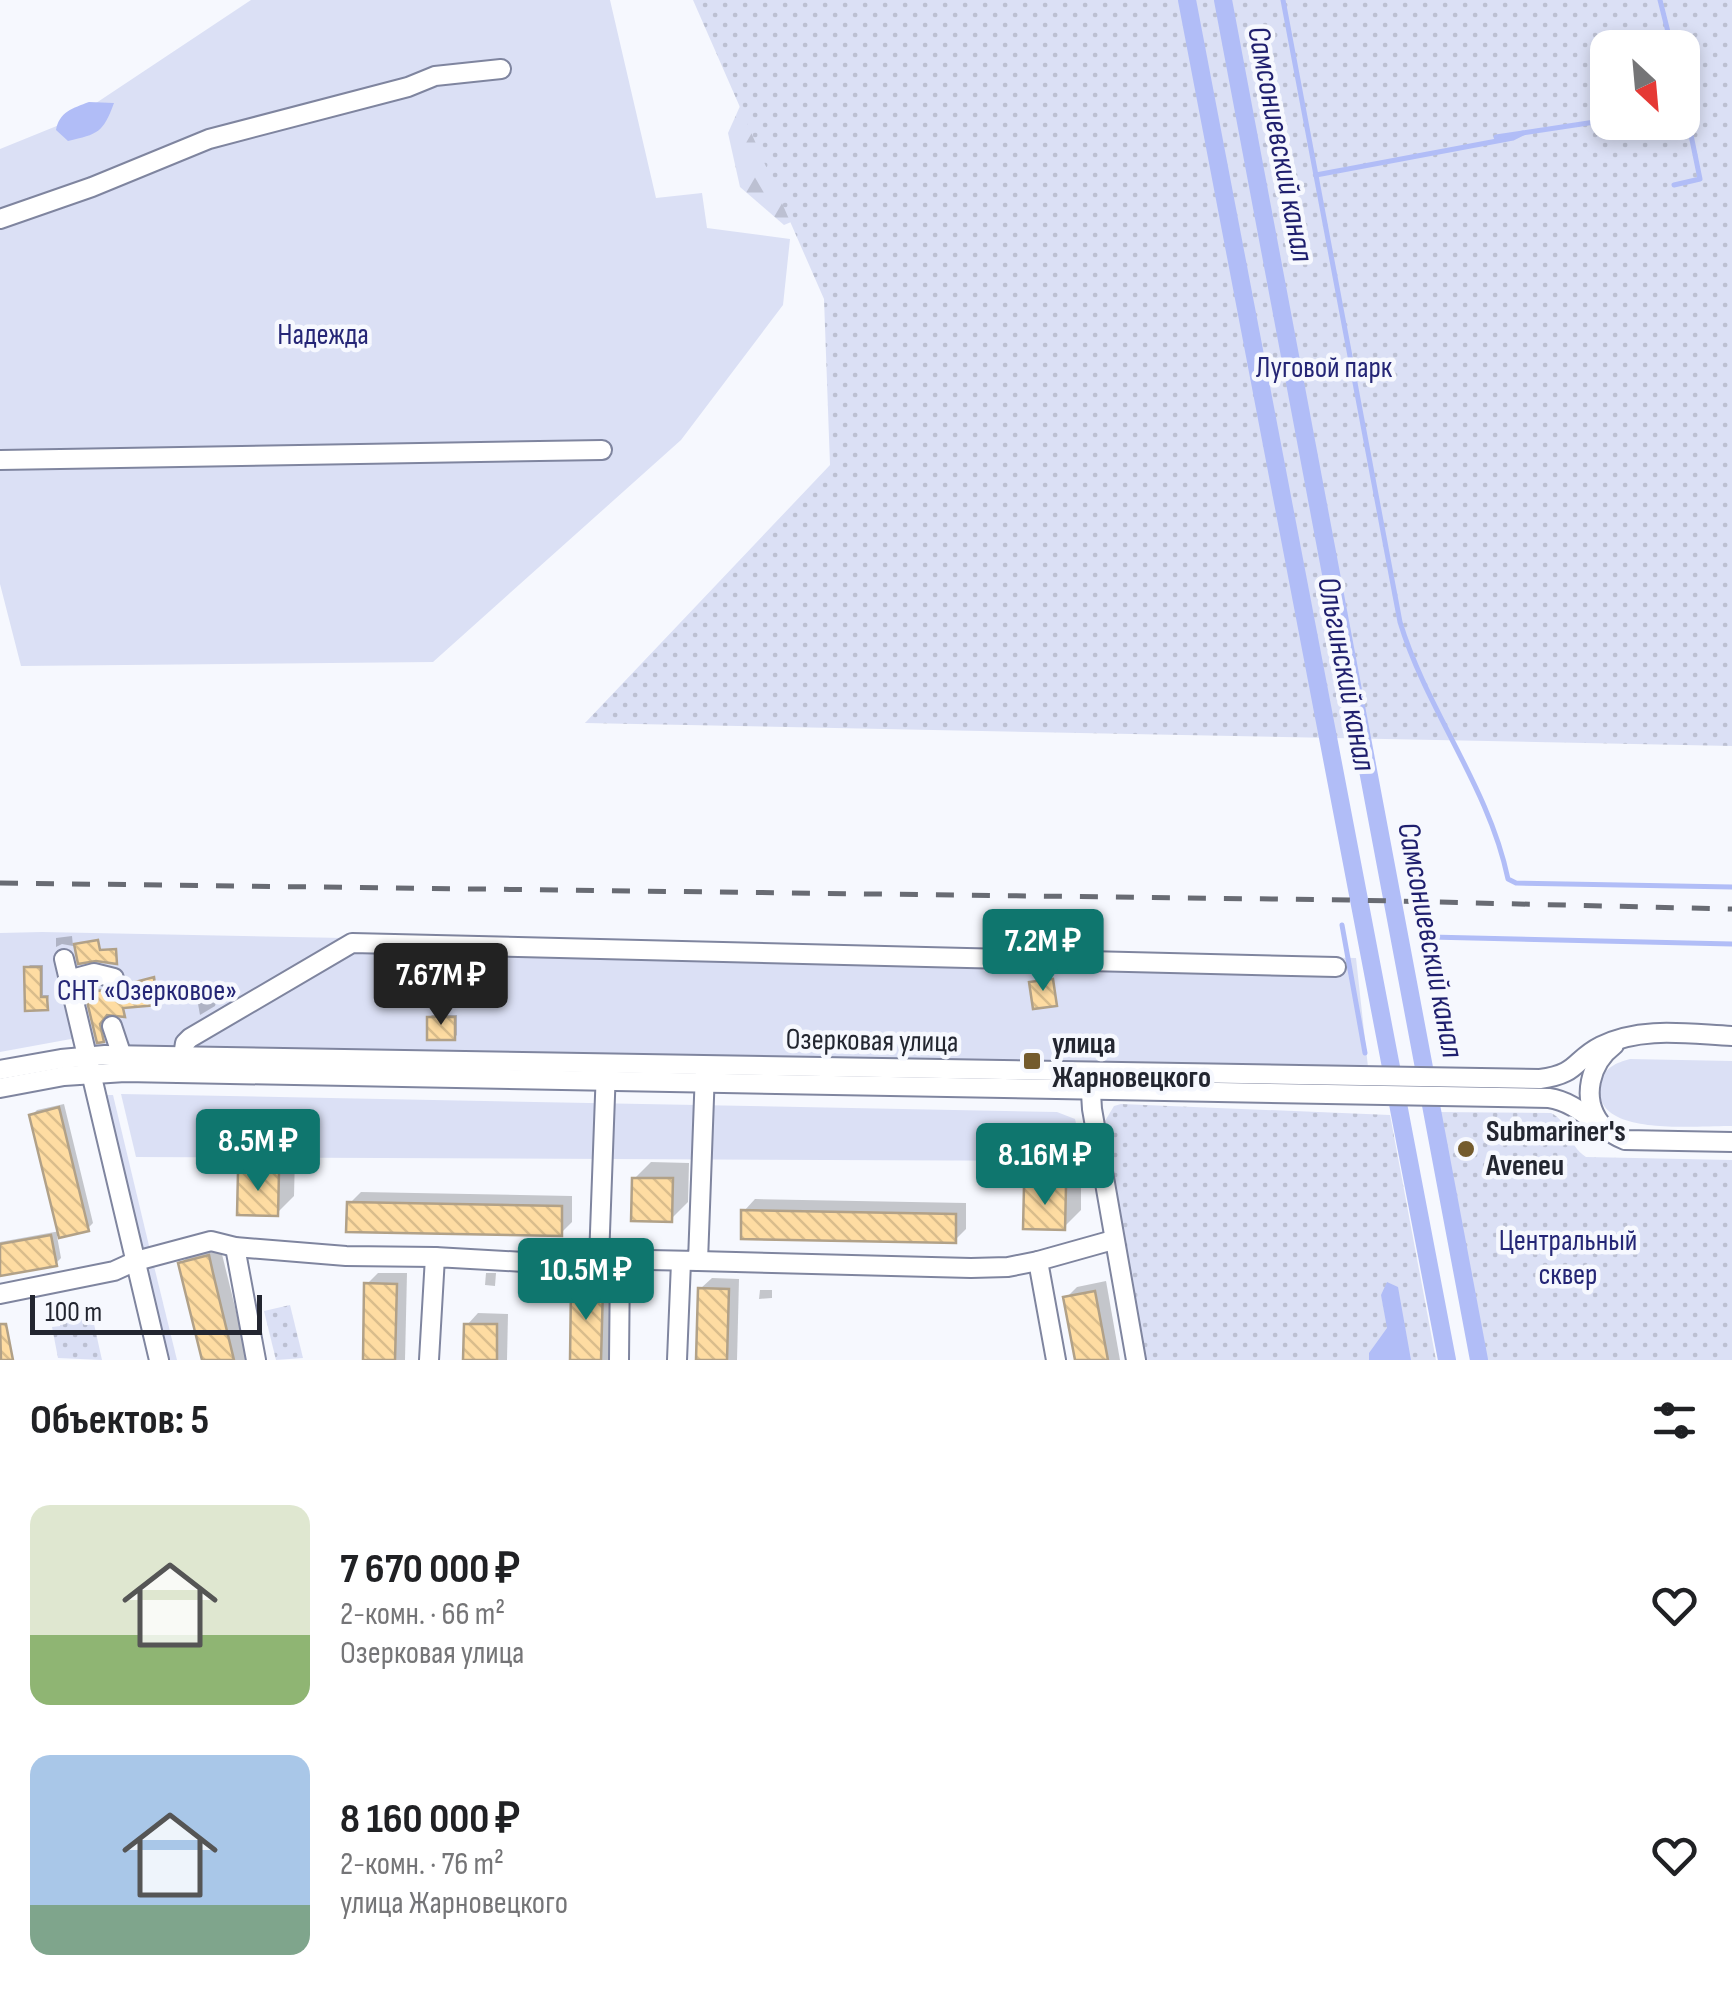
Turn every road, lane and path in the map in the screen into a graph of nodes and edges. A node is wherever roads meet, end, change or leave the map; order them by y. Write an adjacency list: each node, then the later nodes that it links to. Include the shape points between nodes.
1 (501, 69): 2 (street, via 435,76 209,139)
2 (0, 219)
3 (602, 450): 4 (street)
4 (0, 460)
5 (64, 959): 8 (street)
6 (1336, 967): 13 (street, via 352,943 190,1038)
7 (114, 978): 8 (street, via 94,973)
8 (68, 980): 14 (street)
9 (112, 1026): 12 (street)
10 (1732, 1036): 11 (street, Озерковая улица, via 1655,1032)
11 (1622, 1038): 20 (street, Озерковая улица, via 1561,1076); 21 (street, via 1606,1051 1590,1083 1595,1116)
12 (122, 1056): 13 (street, Озерковая улица); 14 (street, Озерковая улица)
13 (183, 1056): 16 (street, Озерковая улица)
14 (88, 1065): 15 (street, Озерковая улица); 16 (street, Озерковая улица); 19 (street, Озерковая улица); 27 (street)
15 (0, 1070)
16 (606, 1072): 17 (street, Озерковая улица); 26 (street)
17 (705, 1074): 18 (street, Озерковая улица); 30 (street)
18 (1090, 1080): 20 (street, Озерковая улица); 23 (street)
19 (0, 1088)
20 (1452, 1088): 21 (street, Озерковая улица, via 1557,1099)
21 (1609, 1134): 22 (street, Озерковая улица)
22 (1732, 1142)
23 (1113, 1240): 29 (street); 38 (street)
24 (235, 1247): 25 (street); 27 (street, via 211,1241); 33 (street)
25 (435, 1257): 26 (street); 34 (street)
26 (600, 1259): 28 (street)
27 (136, 1260): 31 (street, via 114,1271); 32 (street)
28 (620, 1260): 30 (street); 35 (street)
29 (1038, 1261): 30 (street, via 971,1268); 37 (street)
30 (690, 1262): 36 (street)
31 (0, 1294)
32 (159, 1360)
33 (256, 1360)
34 (430, 1360)
35 (619, 1360)
36 (677, 1360)
37 (1056, 1360)
38 (1136, 1360)

